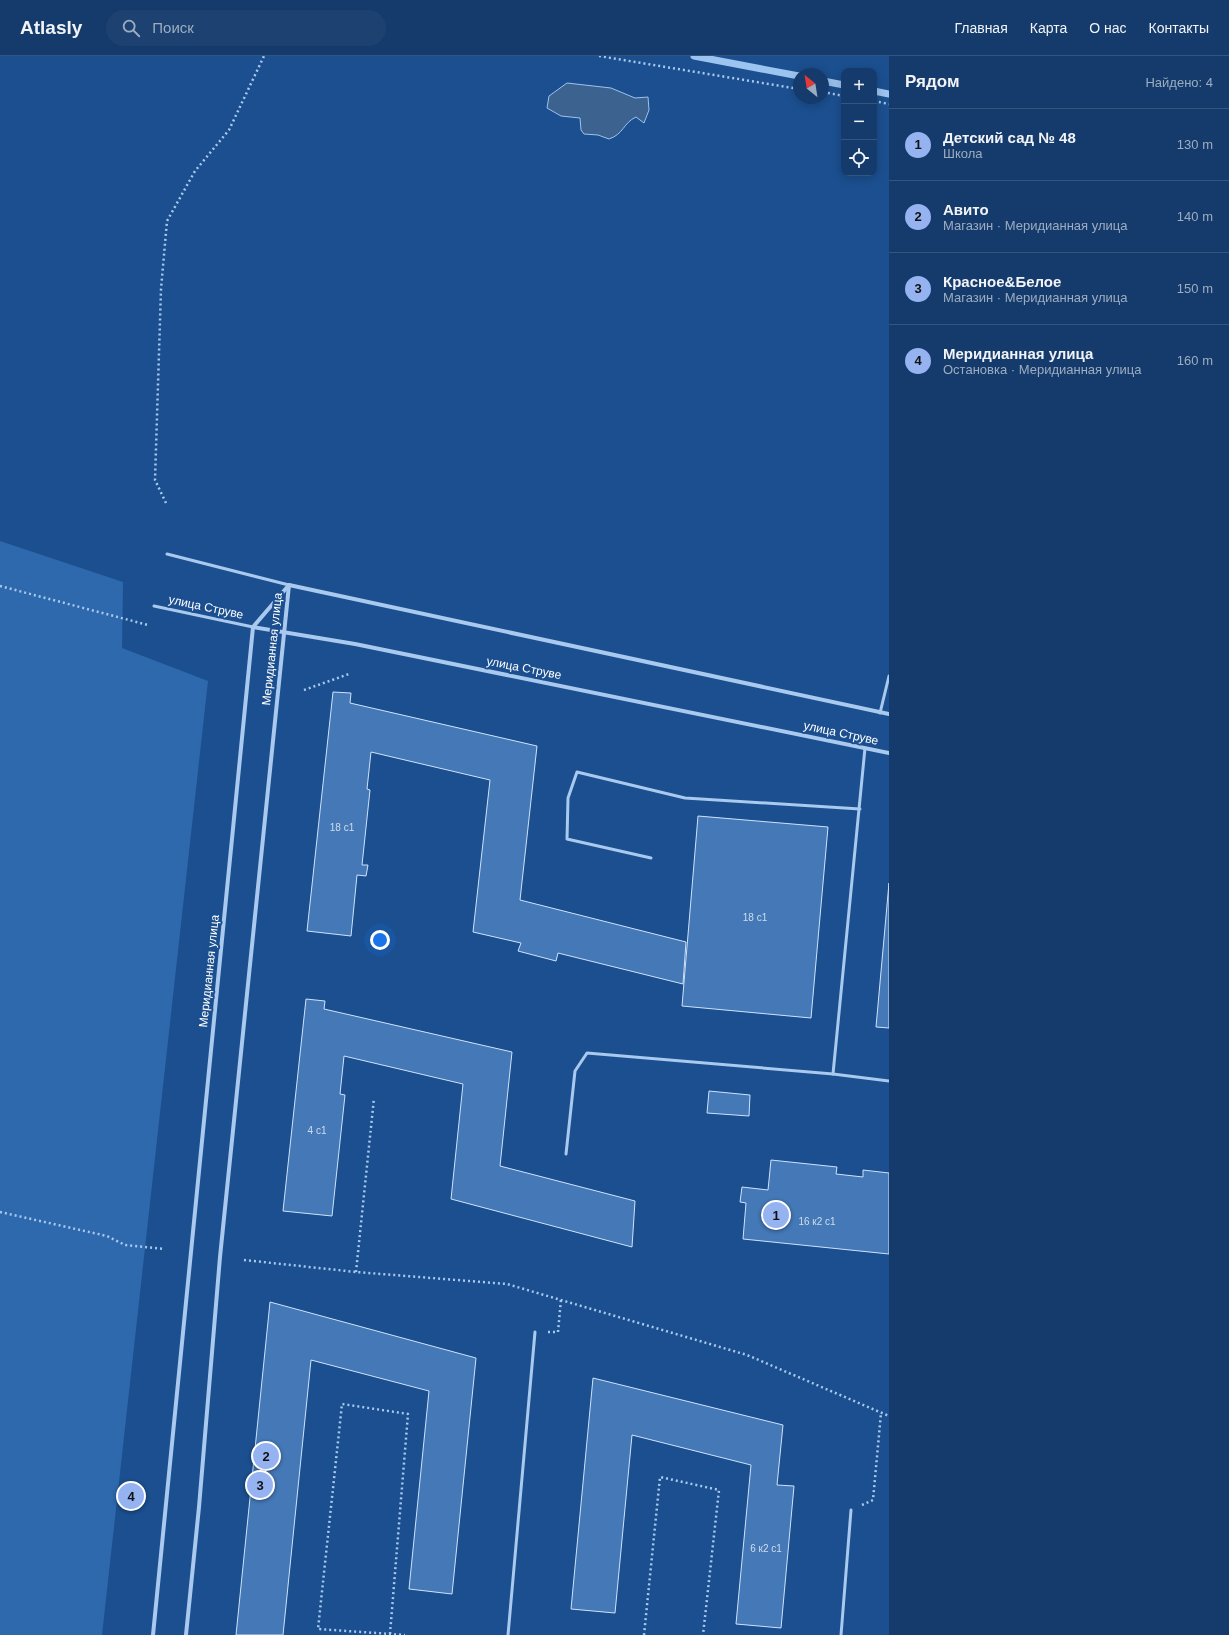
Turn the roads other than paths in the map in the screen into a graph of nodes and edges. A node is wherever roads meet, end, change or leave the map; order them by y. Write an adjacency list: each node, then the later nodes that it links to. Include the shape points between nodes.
1 (167, 554): 2 (lane)
2 (289, 584): 4 (street, Меридианная улица); 5 (street, Меридианная улица); 7 (street)
3 (154, 606): 4 (lane, улица Струве)
4 (253, 627): 5 (street, улица Струве); 18 (street, Меридианная улица)
5 (283, 634): 9 (street, улица Струве, via 355,644); 19 (street, Меридианная улица, via 220,1256)
6 (889, 676): 7 (lane)
7 (880, 713): 8 (street)
8 (889, 714)
9 (865, 748): 10 (street, улица Струве); 11 (lane)
10 (889, 753)
11 (860, 809): 12 (lane, via 685,798 576,772 568,798 566,839); 13 (lane)
12 (651, 858)
13 (833, 1074): 14 (lane); 15 (lane, via 587,1053 575,1071)
14 (889, 1081)
15 (566, 1154)
16 (536, 1332): 20 (lane)
17 (851, 1510): 21 (lane)
18 (153, 1635)
19 (186, 1635)
20 (508, 1635)
21 (841, 1635)

